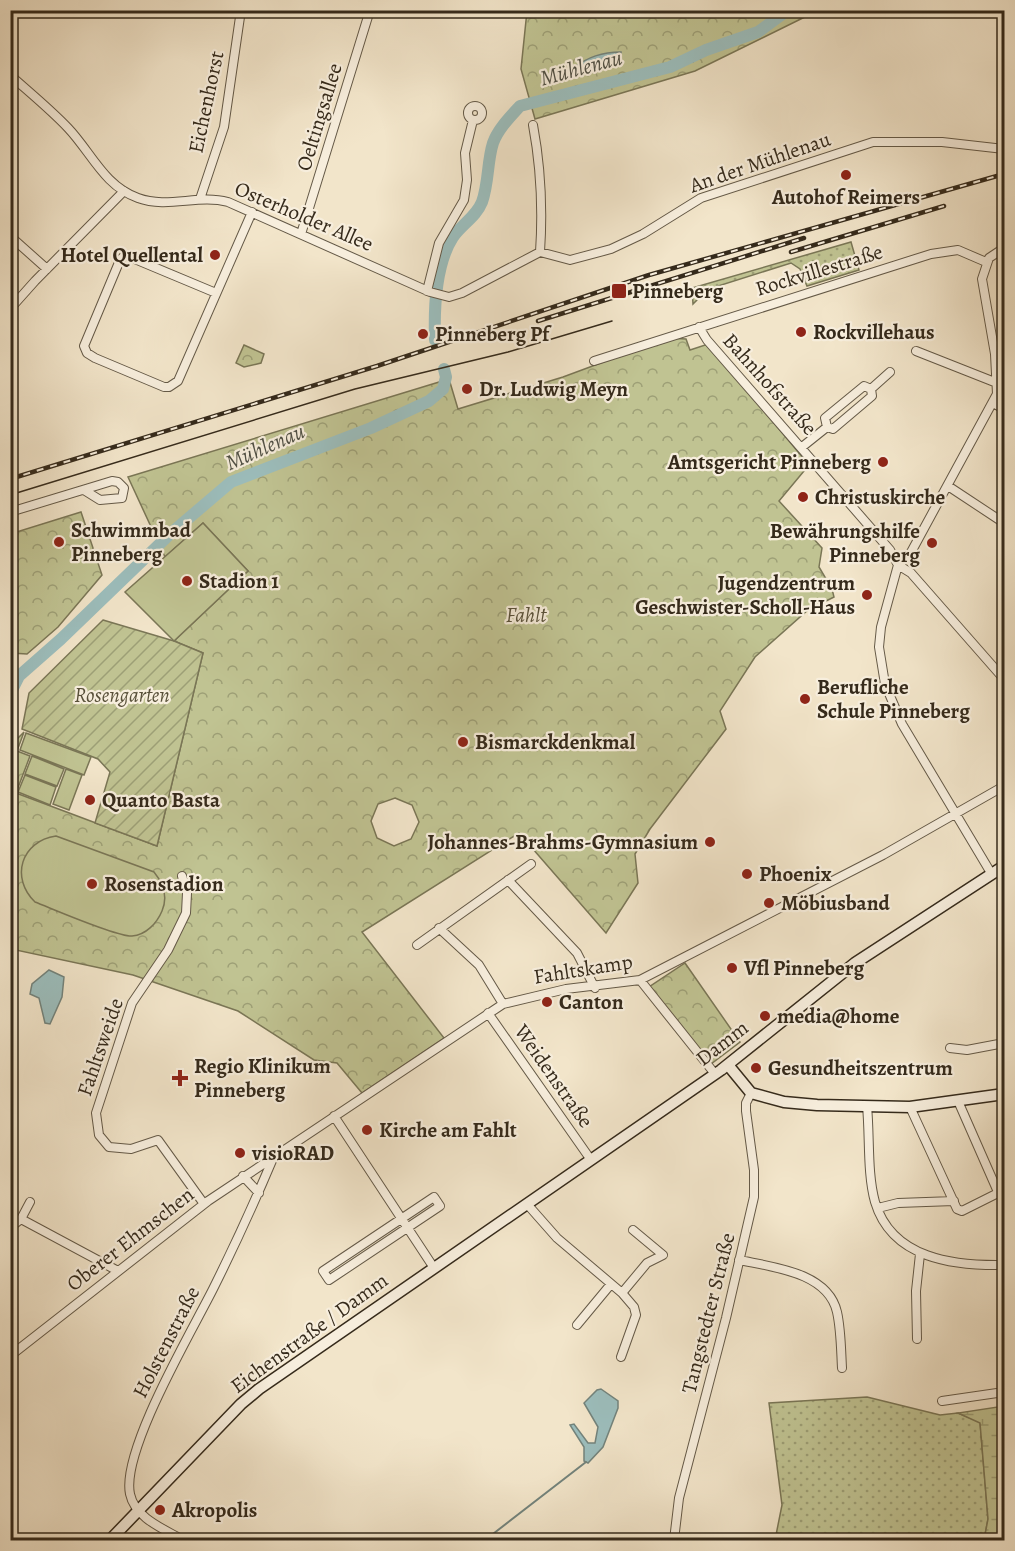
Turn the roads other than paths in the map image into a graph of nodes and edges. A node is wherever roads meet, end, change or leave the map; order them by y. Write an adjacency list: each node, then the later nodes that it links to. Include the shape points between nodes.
1 (242, 10): 8 (street, Eichenhorst, via 224,127)
2 (370, 10): 10 (street, Oeltingsallee)
3 (10, 75): 7 (street, Osterholder Allee, via 66,126 105,175)
4 (473, 120): 16 (street, via 465,153 464,200 439,243)
5 (533, 125): 13 (street, via 541,169)
6 (1005, 150): 13 (street, An der Mühlenau, via 942,142 873,142 701,198 611,249 570,260)
7 (124, 191): 8 (street, Osterholder Allee, via 151,201); 15 (street)
8 (200, 199): 9 (street, Osterholder Allee, via 214,198)
9 (252, 213): 10 (street, Osterholder Allee); 17 (street)
10 (301, 234): 16 (street, Osterholder Allee)
11 (10, 236): 15 (street)
12 (1005, 248): 14 (street)
13 (540, 252): 16 (street, Osterholder Allee, via 449,297)
14 (986, 262): 19 (street, Rockvillestraße, via 963,251 940,252); 22 (street, via 982,283)
15 (47, 269): 18 (street)
16 (428, 291)
17 (216, 293): 17 (street, via 125,255 86,338 87,353 170,387 178,381)
18 (10, 309)
19 (699, 327): 23 (street, Rockvillestraße); 30 (street, Bahnhofstraße)
20 (916, 351): 25 (street)
21 (1005, 351): 22 (street)
22 (995, 354): 25 (street)
23 (594, 361)
24 (891, 372): 26 (street)
25 (997, 383): 27 (street)
26 (871, 389): 29 (street, via 872,396 833,429); 29 (street, via 864,386 825,418)
27 (993, 403): 28 (street); 31 (street)
28 (1005, 410)
29 (827, 426): 30 (street)
30 (802, 447): 35 (street, Bahnhofstraße, via 890,550)
31 (948, 486): 34 (street); 35 (street, via 909,556)
32 (84, 490): 32 (street, via 112,481 124,488 122,498 100,500); 33 (street)
33 (10, 512)
34 (1005, 523)
35 (898, 565): 36 (street, Bahnhofstraße, via 911,573); 38 (street, via 881,627 879,647 885,684 902,724)
36 (1005, 679)
37 (1005, 786): 38 (street, Fahltskamp)
38 (956, 813): 41 (street); 46 (street, Fahltskamp)
39 (531, 864): 43 (street)
40 (1005, 866): 41 (main road, Damm)
41 (991, 873): 52 (main road, Damm, via 855,963)
42 (182, 876): 67 (street, Fahltsweide, via 187,893 186,913 168,950 132,1003 96,1113 99,1135 109,1147 131,1149 158,1140)
43 (508, 880): 44 (street); 47 (street, via 577,953)
44 (439, 928): 45 (street); 48 (street, via 479,965)
45 (417, 945)
46 (640, 980): 47 (street, Fahltskamp); 53 (street)
47 (595, 988): 48 (street, Fahltskamp, via 566,989)
48 (503, 1004): 49 (street, Fahltskamp)
49 (488, 1013): 59 (street, Fahltskamp); 61 (street, Weidenstraße)
50 (1005, 1043): 51 (street, via 967,1050)
51 (950, 1048)
52 (728, 1065): 53 (main road, Damm); 54 (main road)
53 (715, 1074): 61 (main road, Damm)
54 (751, 1093): 57 (main road, via 784,1102); 77 (street, Tangstedter Straße, via 746,1111 755,1184)
55 (1005, 1094): 56 (main road)
56 (958, 1101): 58 (main road); 63 (street)
57 (867, 1106): 58 (main road); 69 (street)
58 (910, 1107): 65 (street)
59 (334, 1116): 60 (street, Fahltskamp); 70 (street)
60 (275, 1155): 62 (street, Oberer Ehmschen); 64 (street, Holstenstraße)
61 (591, 1160): 68 (main road, Damm)
62 (243, 1176): 64 (street); 67 (street, Oberer Ehmschen)
63 (1001, 1191): 65 (street, via 962,1211)
64 (259, 1193): 90 (street, Holstenstraße, via 138,1444 129,1493)
65 (954, 1201): 69 (street, via 898,1203)
66 (30, 1202): 71 (street)
67 (204, 1204): 80 (street, Oberer Ehmschen)
68 (527, 1204): 75 (main road, Damm); 81 (street, via 557,1238)
69 (878, 1208): 76 (street, via 900,1242)
70 (402, 1218): 72 (street); 72 (street, via 434,1197 440,1206); 72 (street, via 323,1271 329,1280)
71 (21, 1219): 73 (street); 80 (street)
72 (408, 1227): 79 (street)
73 (10, 1228)
74 (633, 1230): 82 (street, via 663,1255 646,1263)
75 (462, 1249): 79 (main road, Eichenstraße / Damm)
76 (920, 1254): 78 (street); 84 (street, via 915,1291)
77 (740, 1260): 87 (street, via 802,1275 828,1296 837,1310); 93 (street, Tangstedter Straße, via 679,1498)
78 (1005, 1266)
79 (434, 1268): 90 (main road, Eichenstraße / Damm, via 241,1404)
80 (118, 1271): 85 (street, Oberer Ehmschen)
81 (611, 1284): 82 (street); 83 (street)
82 (622, 1293): 86 (street, via 636,1315)
83 (577, 1325)
84 (917, 1339)
85 (10, 1356)
86 (621, 1357)
87 (842, 1368)
88 (1005, 1392): 89 (street)
89 (942, 1401)
90 (137, 1512): 91 (main road, Eichenstraße / Damm); 92 (street)
91 (110, 1540)
92 (183, 1540)
93 (674, 1540)

